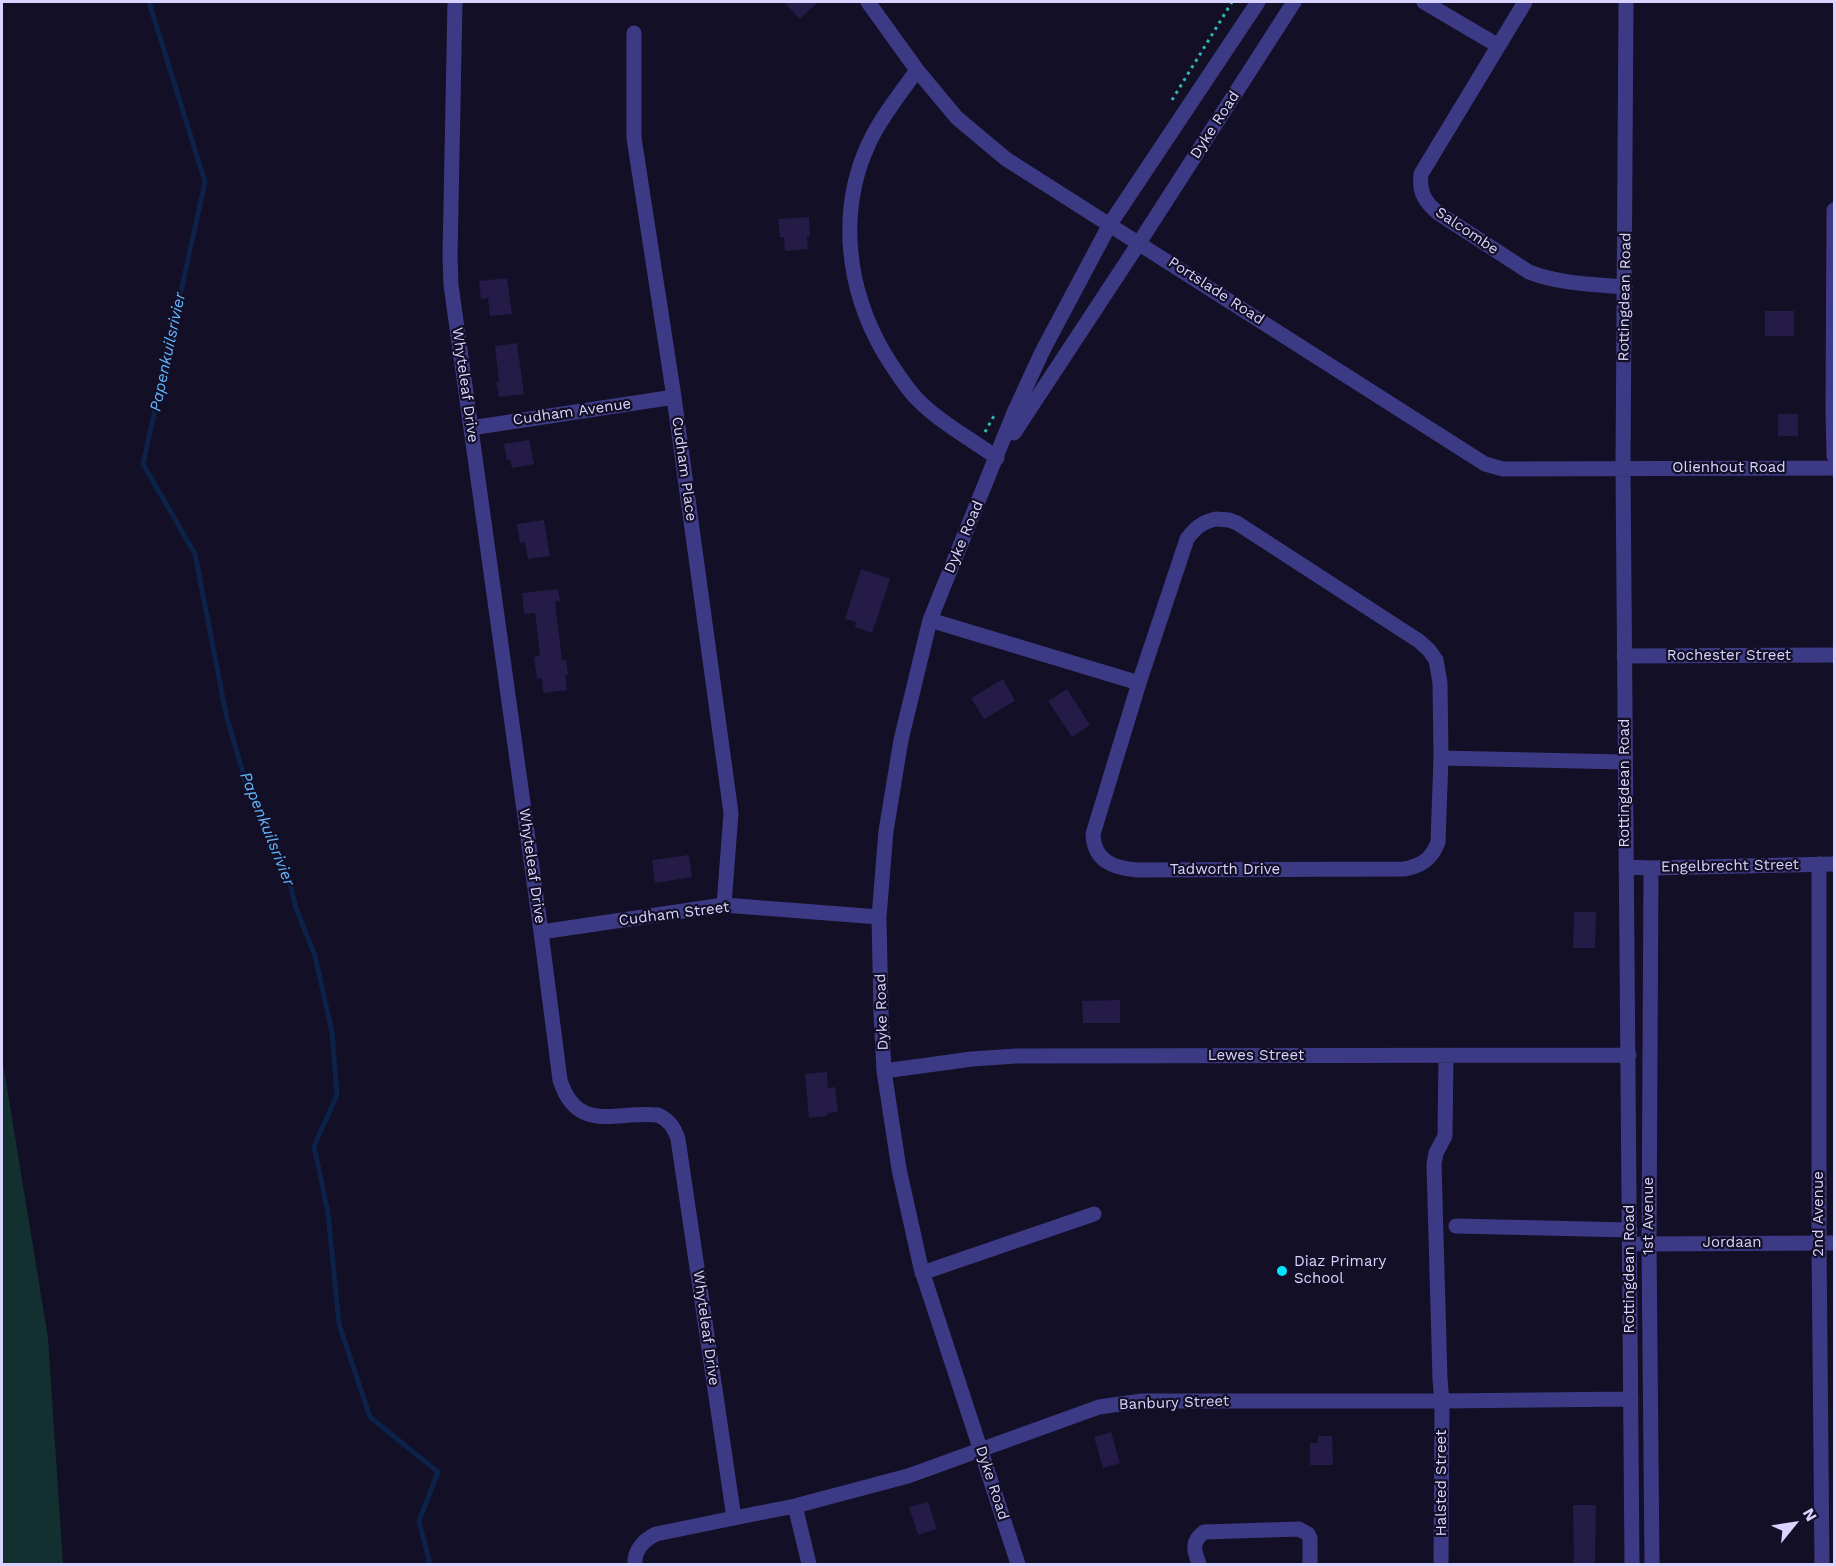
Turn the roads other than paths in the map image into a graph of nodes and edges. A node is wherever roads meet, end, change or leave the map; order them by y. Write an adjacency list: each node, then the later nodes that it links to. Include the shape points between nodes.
1 (455, 2): 17 (street, Whyteleaf Drive, via 450,276)
2 (868, 2): 10 (street, Portslade Road)
3 (1258, 2): 12 (street, Dyke Road)
4 (1294, 2): 13 (street, Dyke Road)
5 (1424, 2): 9 (street)
6 (1525, 2): 9 (street, Salcombe)
7 (1626, 2): 15 (street, Rottingdean Road)
8 (634, 33): 16 (street, Cudham Place, via 634,138)
9 (1497, 45): 15 (street, Salcombe, via 1421,174 1426,203 1529,272 1563,282)
10 (916, 70): 12 (street, Portslade Road, via 957,118 988,145); 19 (street, via 863,158 851,204 849,231 854,274 873,334 902,380 929,410)
11 (1834, 210): 14 (street)
12 (1110, 224): 13 (street, Portslade Road); 19 (street, Dyke Road, via 1042,352)
13 (1139, 243): 19 (street, Dyke Road); 20 (street, Portslade Road, via 1485,464 1503,469)
14 (1834, 286): 18 (street)
15 (1625, 287): 20 (street, Rottingdean Road)
16 (674, 397): 17 (street, Cudham Avenue); 32 (street, Cudham Place, via 731,813)
17 (471, 428): 34 (street, Whyteleaf Drive)
18 (1834, 456)
19 (997, 458): 22 (street, Dyke Road)
20 (1623, 468): 21 (street, Olienhout Road); 24 (street, Rottingdean Road)
21 (1834, 468)
22 (930, 620): 25 (street); 33 (street, Dyke Road, via 901,740 886,831)
23 (1834, 655): 24 (street, Rochester Street)
24 (1624, 656): 27 (street, Rottingdean Road)
25 (1139, 684): 26 (street, Tadworth Drive, via 1187,539 1204,522 1229,520 1430,651 1440,682); 26 (street, Tadworth Drive, via 1093,834 1097,853 1121,868 1416,867 1424,863 1438,842)
26 (1441, 758): 27 (street)
27 (1625, 762): 30 (street, Rottingdean Road)
28 (1819, 864): 29 (street, Engelbrecht Street); 31 (street, Engelbrecht Street); 41 (street, 2nd Avenue)
29 (1834, 864)
30 (1626, 867): 31 (street, Engelbrecht Street); 35 (street, Rottingdean Road)
31 (1651, 868): 43 (street, 1st Avenue)
32 (724, 905): 33 (street, Cudham Street); 34 (street, Cudham Street)
33 (879, 917): 37 (street, Dyke Road)
34 (541, 932): 49 (street, Whyteleaf Drive, via 560,1080 568,1100 591,1116 658,1115 671,1123 678,1139)
35 (1629, 1055): 36 (street, Lewes Street); 40 (street, Rottingdean Road)
36 (1446, 1056): 37 (street, Lewes Street, via 1016,1056); 46 (street, Halsted Street, via 1445,1136 1434,1164)
37 (884, 1071): 44 (street, Dyke Road, via 899,1169)
38 (1095, 1214): 44 (street)
39 (1456, 1226): 40 (street, Jordaan)
40 (1630, 1237): 43 (street, Jordaan); 45 (street, Rottingdean Road)
41 (1819, 1243): 42 (street, Jordaan); 43 (street, Jordaan); 58 (street, 2nd Avenue)
42 (1834, 1243)
43 (1648, 1244): 57 (street, 1st Avenue)
44 (922, 1273): 47 (street, Dyke Road)
45 (1631, 1399): 46 (street, Banbury Street); 56 (street, Rottingdean Road)
46 (1442, 1401): 47 (street, Banbury Street, via 1142,1401 1099,1407); 55 (street, Halsted Street)
47 (981, 1448): 48 (street, Banbury Street, via 908,1476); 52 (street, Dyke Road)
48 (795, 1506): 49 (street, Banbury Street); 51 (street)
49 (734, 1518): 50 (street, via 656,1534 638,1550)
50 (635, 1564)
51 (809, 1564)
52 (1018, 1564)
53 (1199, 1564): 54 (street, via 1193,1546 1204,1532 1299,1529 1310,1538)
54 (1310, 1564)
55 (1441, 1564)
56 (1632, 1564)
57 (1652, 1564)
58 (1822, 1564)

